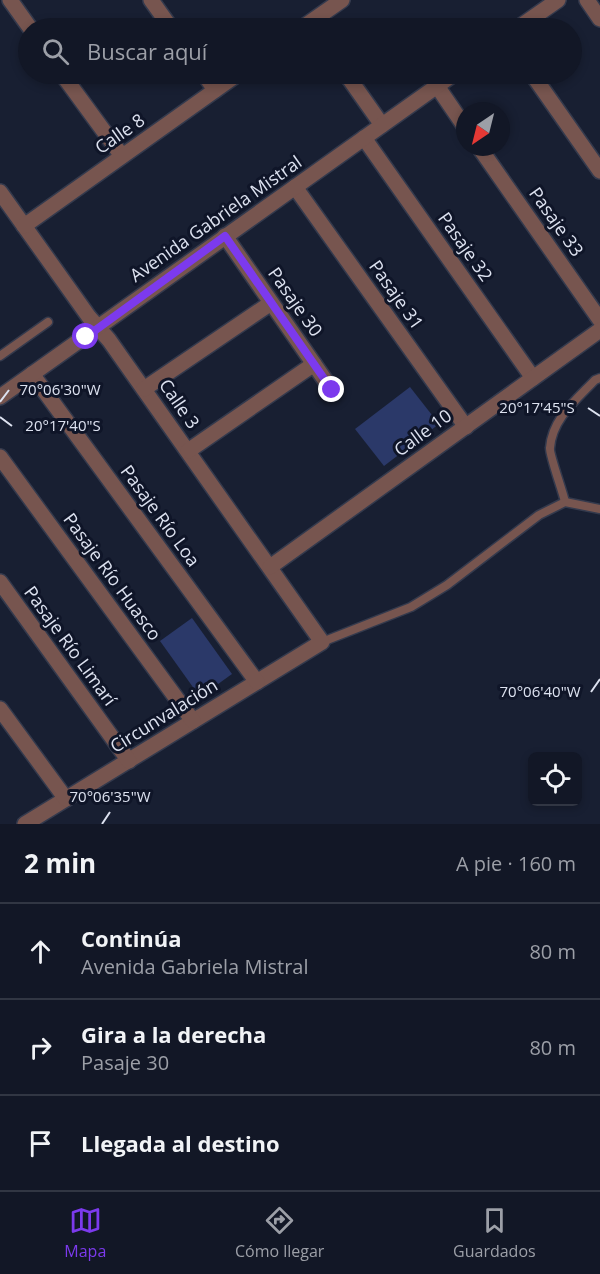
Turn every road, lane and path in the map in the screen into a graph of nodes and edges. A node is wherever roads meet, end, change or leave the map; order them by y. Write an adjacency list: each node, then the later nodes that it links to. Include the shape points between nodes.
1 (10, 0): 6 (street)
2 (151, 0): 7 (street)
3 (342, 0): 8 (street)
4 (558, 0): 9 (street)
5 (587, 0): 10 (street)
6 (23, 18)
7 (164, 18)
8 (319, 18)
9 (532, 18)
10 (600, 19)
11 (69, 84): 22 (street)
12 (211, 84): 18 (street)
13 (224, 84): 18 (street, Calle 8)
14 (353, 84): 20 (street)
15 (440, 84): 17 (street, Avenida Gabriela Mistral)
16 (539, 84): 24 (street)
17 (437, 86): 19 (street); 20 (street, Avenida Gabriela Mistral)
18 (215, 90): 22 (street, Calle 8)
19 (456, 114)
20 (382, 125): 21 (street, Avenida Gabriela Mistral)
21 (364, 138): 25 (street, Avenida Gabriela Mistral); 37 (street, Pasaje 32)
22 (122, 156): 27 (street, Calle 8)
23 (485, 156): 30 (street, Pasaje 33)
24 (600, 171)
25 (295, 187): 28 (street, Avenida Gabriela Mistral); 42 (street, Pasaje 31)
26 (2, 198): 27 (street, Calle 3)
27 (24, 226): 32 (street, Calle 3)
28 (225, 236): 29 (street, Pasaje 30); 32 (street, Avenida Gabriela Mistral)
29 (271, 303): 35 (street, Pasaje 30); 39 (street)
30 (600, 320)
31 (48, 322): 34 (lane)
32 (98, 327): 36 (street, Avenida Gabriela Mistral); 39 (street, Calle 3)
33 (600, 330): 37 (street, Calle 10)
34 (0, 356)
35 (314, 364): 40 (street, Pasaje 30); 43 (street)
36 (32, 374): 41 (street, Avenida Gabriela Mistral); 50 (street, Pasaje Río Loa)
37 (534, 378): 42 (street, Calle 10)
38 (600, 378): 45 (lane, via 558,420 549,450)
39 (144, 389): 43 (street, Calle 3)
40 (332, 390)
41 (0, 397)
42 (466, 427): 47 (street, Calle 10)
43 (188, 451): 47 (street, Calle 3)
44 (0, 457): 52 (street, Pasaje Río Huasco)
45 (565, 502): 46 (lane); 49 (lane, via 539,515 447,585 411,607)
46 (600, 510)
47 (270, 567): 49 (street, Calle 3)
48 (0, 582): 53 (street, Pasaje Río Limarí)
49 (322, 642): 50 (street, Circunvalación)
50 (257, 682): 52 (street, Circunvalación)
51 (0, 709): 54 (street)
52 (194, 721): 53 (street, Circunvalación)
53 (129, 760): 54 (street, Circunvalación)
54 (66, 799): 55 (street, Circunvalación)
55 (26, 824)

